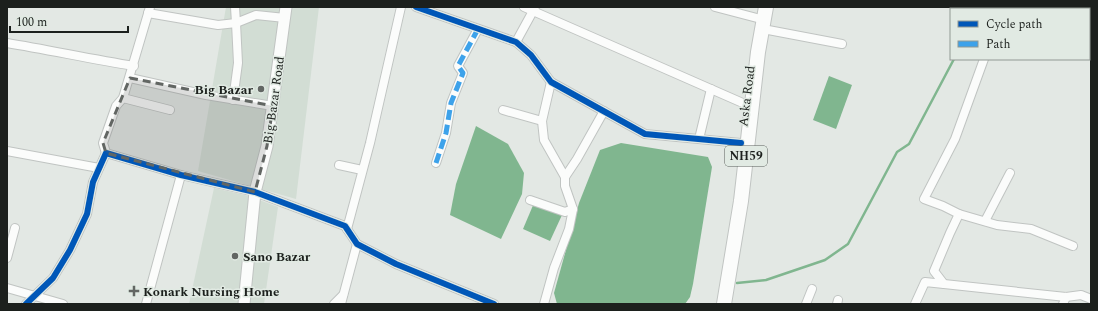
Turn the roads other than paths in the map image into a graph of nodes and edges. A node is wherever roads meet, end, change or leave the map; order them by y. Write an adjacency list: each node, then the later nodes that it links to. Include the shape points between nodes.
1 (235, 7): 11 (street)
2 (401, 7): 36 (street)
3 (416, 7): 12 (street)
4 (524, 7): 7 (street)
5 (715, 7): 10 (street)
6 (766, 7): 10 (highway, NH59)
7 (534, 9): 13 (street); 20 (street)
8 (149, 10): 11 (street, via 218,26); 17 (street)
9 (285, 12): 11 (street, via 256,15); 24 (street, Big Bazar Road)
10 (759, 18): 15 (street); 23 (highway, Aska Road / NH59)
11 (236, 23): 22 (street, via 238,63)
12 (478, 29): 13 (street); 33 (street, via 458,66 463,73 451,103 446,133)
13 (516, 42): 19 (street, via 531,55)
14 (7, 43): 17 (street)
15 (842, 44)
16 (984, 60): 43 (street, via 955,139 924,199)
17 (134, 66): 18 (street)
18 (130, 78): 21 (street); 22 (street)
19 (551, 82): 27 (street); 28 (street)
20 (711, 89): 23 (street); 29 (street)
21 (123, 98): 25 (street); 32 (street, via 116,106 103,143)
22 (233, 100): 24 (street)
23 (749, 105): 30 (highway, Aska Road / NH59); 67 (highway, NH59, via 741,201)
24 (273, 106): 40 (street, Big Bazar Road, via 267,146)
25 (170, 110)
26 (503, 110): 28 (street)
27 (604, 111): 29 (street, via 645,134); 39 (street)
28 (542, 121): 39 (street, via 544,140)
29 (699, 139): 30 (street)
30 (740, 143): 67 (highway, Aska Road / NH59)
31 (7, 150): 35 (street)
32 (106, 153): 35 (street); 38 (street)
33 (436, 163)
34 (339, 165): 36 (street)
35 (99, 168): 54 (street, via 93,182 87,214 70,250 53,278)
36 (362, 170): 46 (street)
37 (1010, 173): 44 (street)
38 (181, 175): 40 (street); 60 (street)
39 (565, 177): 42 (street, via 565,186)
40 (255, 192): 46 (street, via 345,226); 61 (street, Big Bazar Road)
41 (530, 200): 42 (street, via 565,212)
42 (573, 210): 66 (street)
43 (959, 214): 44 (street); 50 (street, via 934,271)
44 (985, 221): 48 (street, via 1031,229)
45 (15, 228): 49 (street)
46 (347, 229): 47 (street)
47 (357, 244): 53 (street); 55 (street, via 396,264)
48 (1073, 246)
49 (7, 258)
50 (944, 284): 57 (street); 69 (street, via 925,282)
51 (7, 288): 54 (street)
52 (812, 289): 68 (street)
53 (343, 295): 62 (street); 63 (street)
54 (34, 296): 58 (street); 59 (street)
55 (476, 296): 64 (street); 65 (street)
56 (1091, 299): 57 (street, via 1081,295)
57 (1065, 300)
58 (26, 304)
59 (63, 304)
60 (146, 304)
61 (244, 304)
62 (334, 304)
63 (341, 304)
64 (472, 304)
65 (494, 304)
66 (544, 304)
67 (720, 304)
68 (806, 304)
69 (915, 304)

